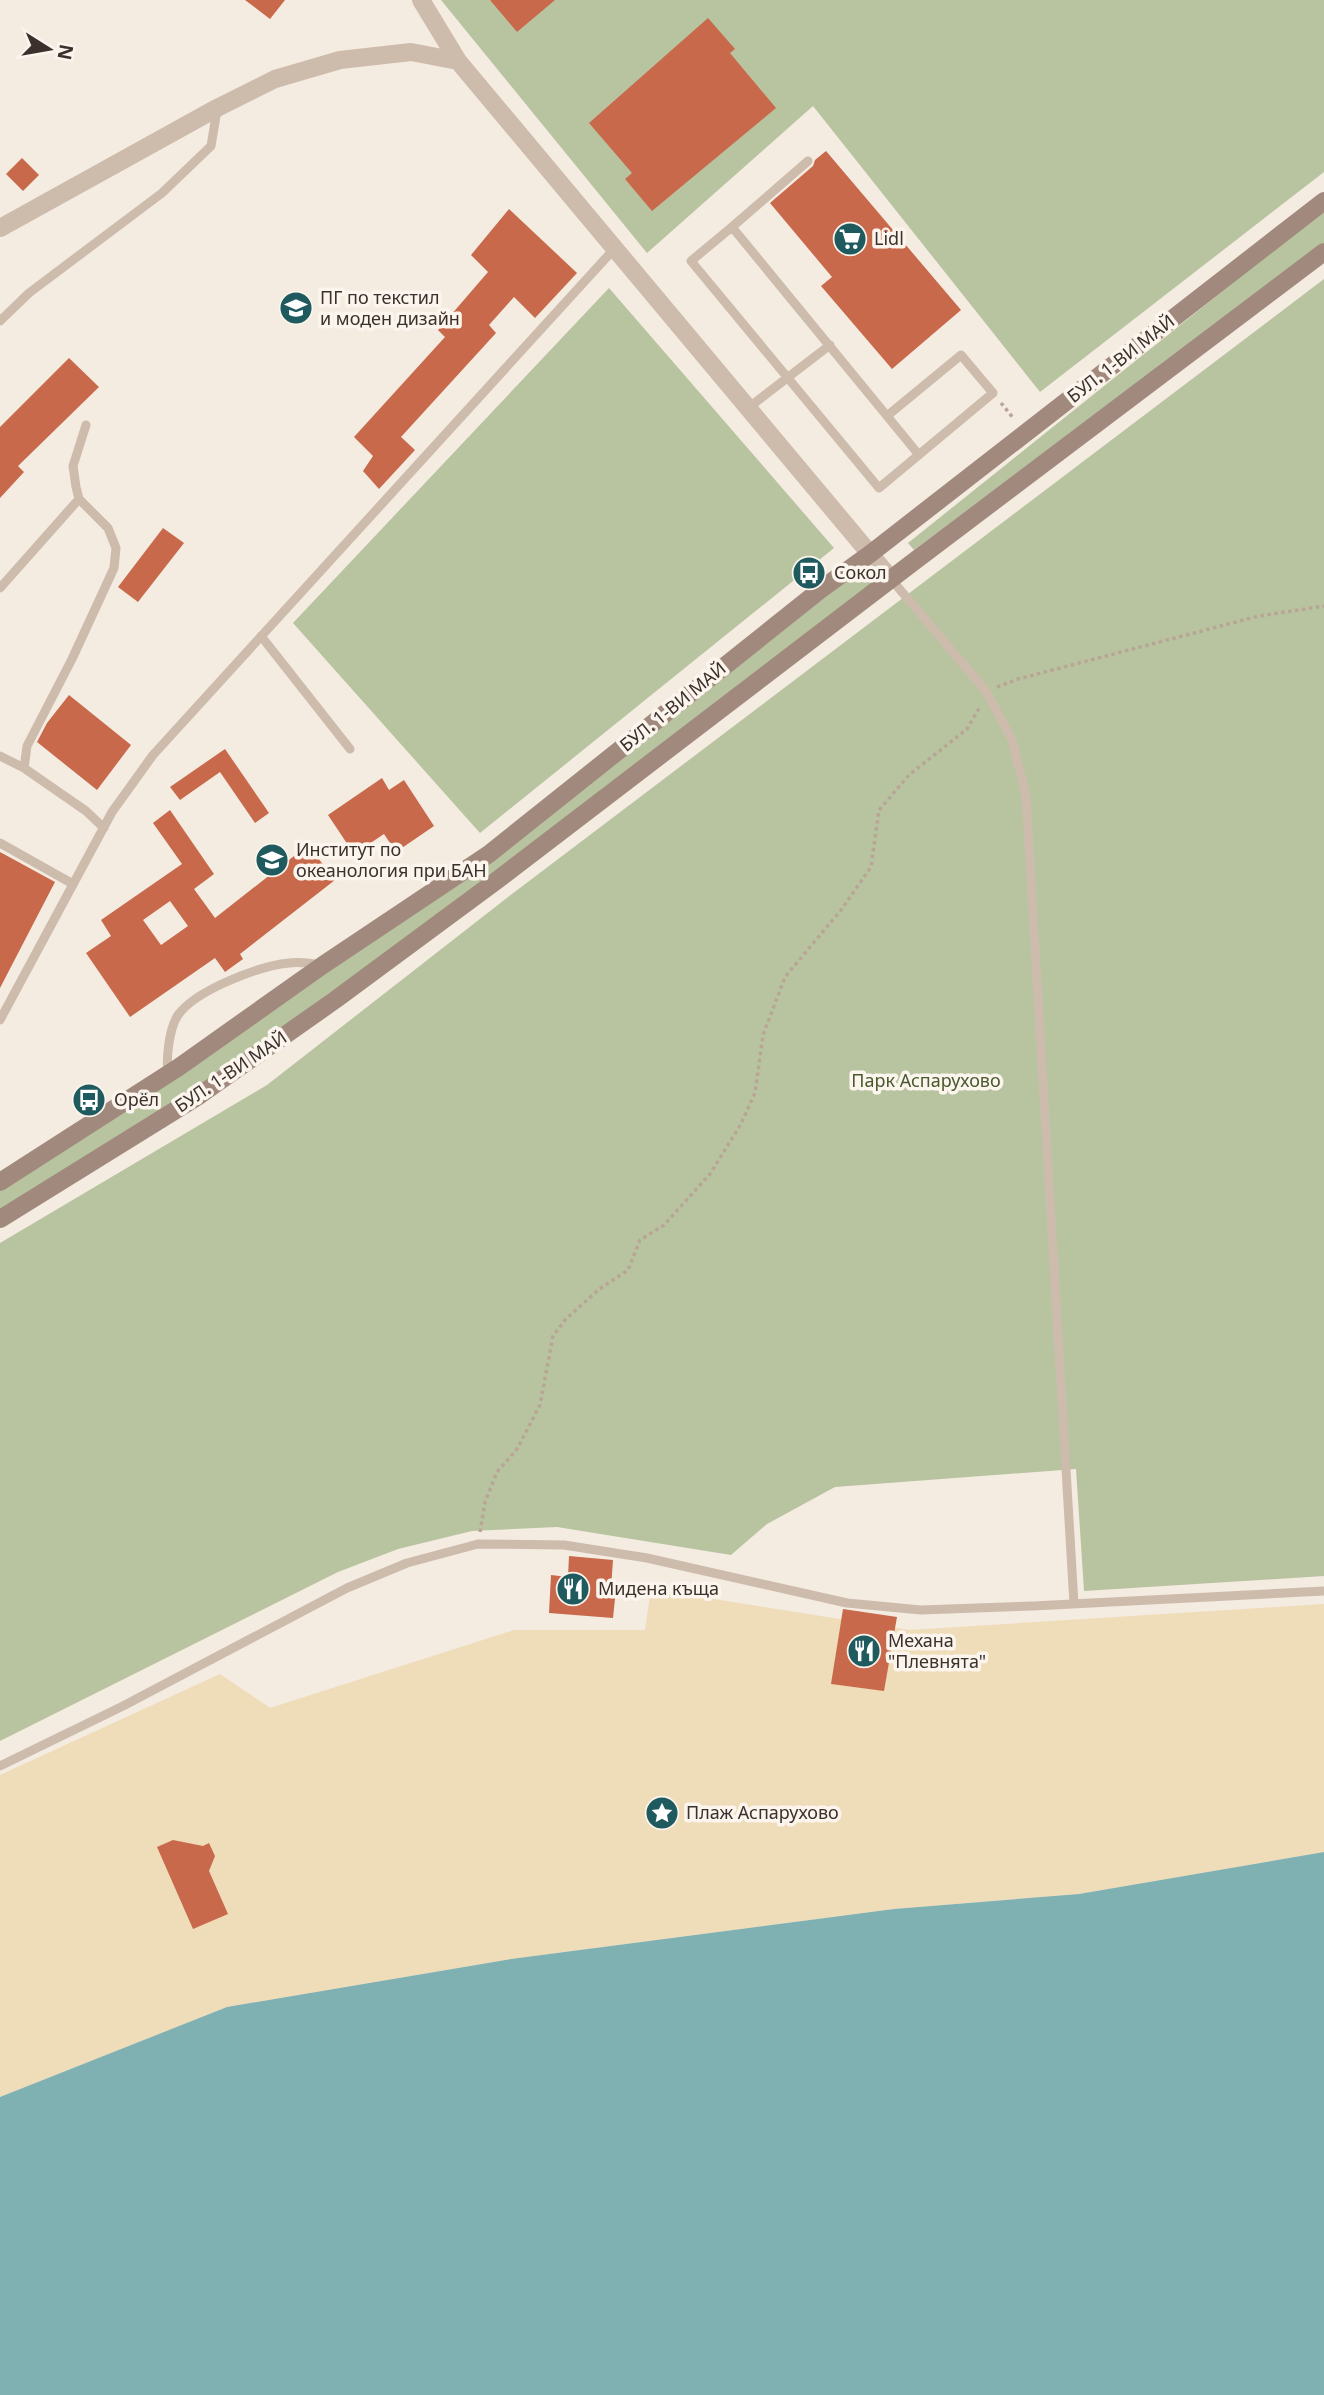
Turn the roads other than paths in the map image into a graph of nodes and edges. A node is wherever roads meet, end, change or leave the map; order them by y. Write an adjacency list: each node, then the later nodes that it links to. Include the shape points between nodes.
1 (421, 0): 2 (street)
2 (458, 61): 3 (street, via 411,52 340,60 275,79); 8 (street)
3 (217, 108): 7 (street); 10 (lane, via 211,146 162,193 29,293)
4 (808, 161): 6 (lane)
5 (1324, 201): 18 (main road, БУЛ. 1-ВИ МАЙ)
6 (732, 227): 11 (lane); 12 (lane, via 691,261)
7 (0, 228)
8 (615, 248): 13 (street); 21 (lane)
9 (1324, 252): 19 (main road, БУЛ. 1-ВИ МАЙ)
10 (0, 321)
11 (830, 345): 12 (lane); 14 (lane)
12 (787, 377): 13 (lane); 16 (lane, via 879,488)
13 (748, 408): 18 (street)
14 (887, 415): 16 (lane); 16 (lane, via 961,355 993,393)
15 (86, 425): 17 (lane, via 73,466)
16 (919, 454)
17 (79, 499): 20 (lane); 26 (lane, via 108,528 116,548 114,568 27,746)
18 (870, 554): 19 (street); 30 (main road, БУЛ. 1-ВИ МАЙ, via 489,854)
19 (891, 579): 34 (main road, БУЛ. 1-ВИ МАЙ, via 335,1000 200,1095); 36 (lane, via 986,691 1012,740 1026,796)
20 (0, 588)
21 (261, 636): 22 (lane); 27 (lane, via 153,755)
22 (350, 749)
23 (0, 756): 24 (lane)
24 (10, 762): 25 (lane); 26 (lane)
25 (0, 767)
26 (24, 768): 27 (lane)
27 (104, 828): 29 (lane)
28 (0, 843): 29 (lane)
29 (73, 884): 31 (lane)
30 (323, 965): 32 (main road, БУЛ. 1-ВИ МАЙ); 32 (lane, via 292,962 258,968 189,1003 177,1017 166,1057)
31 (0, 1020)
32 (168, 1073): 33 (main road, БУЛ. 1-ВИ МАЙ)
33 (0, 1182)
34 (0, 1219)
35 (1324, 1591): 36 (lane)
36 (1074, 1604): 37 (lane, via 921,1610 860,1604 578,1547 478,1544 407,1563 347,1588)
37 (0, 1766)

